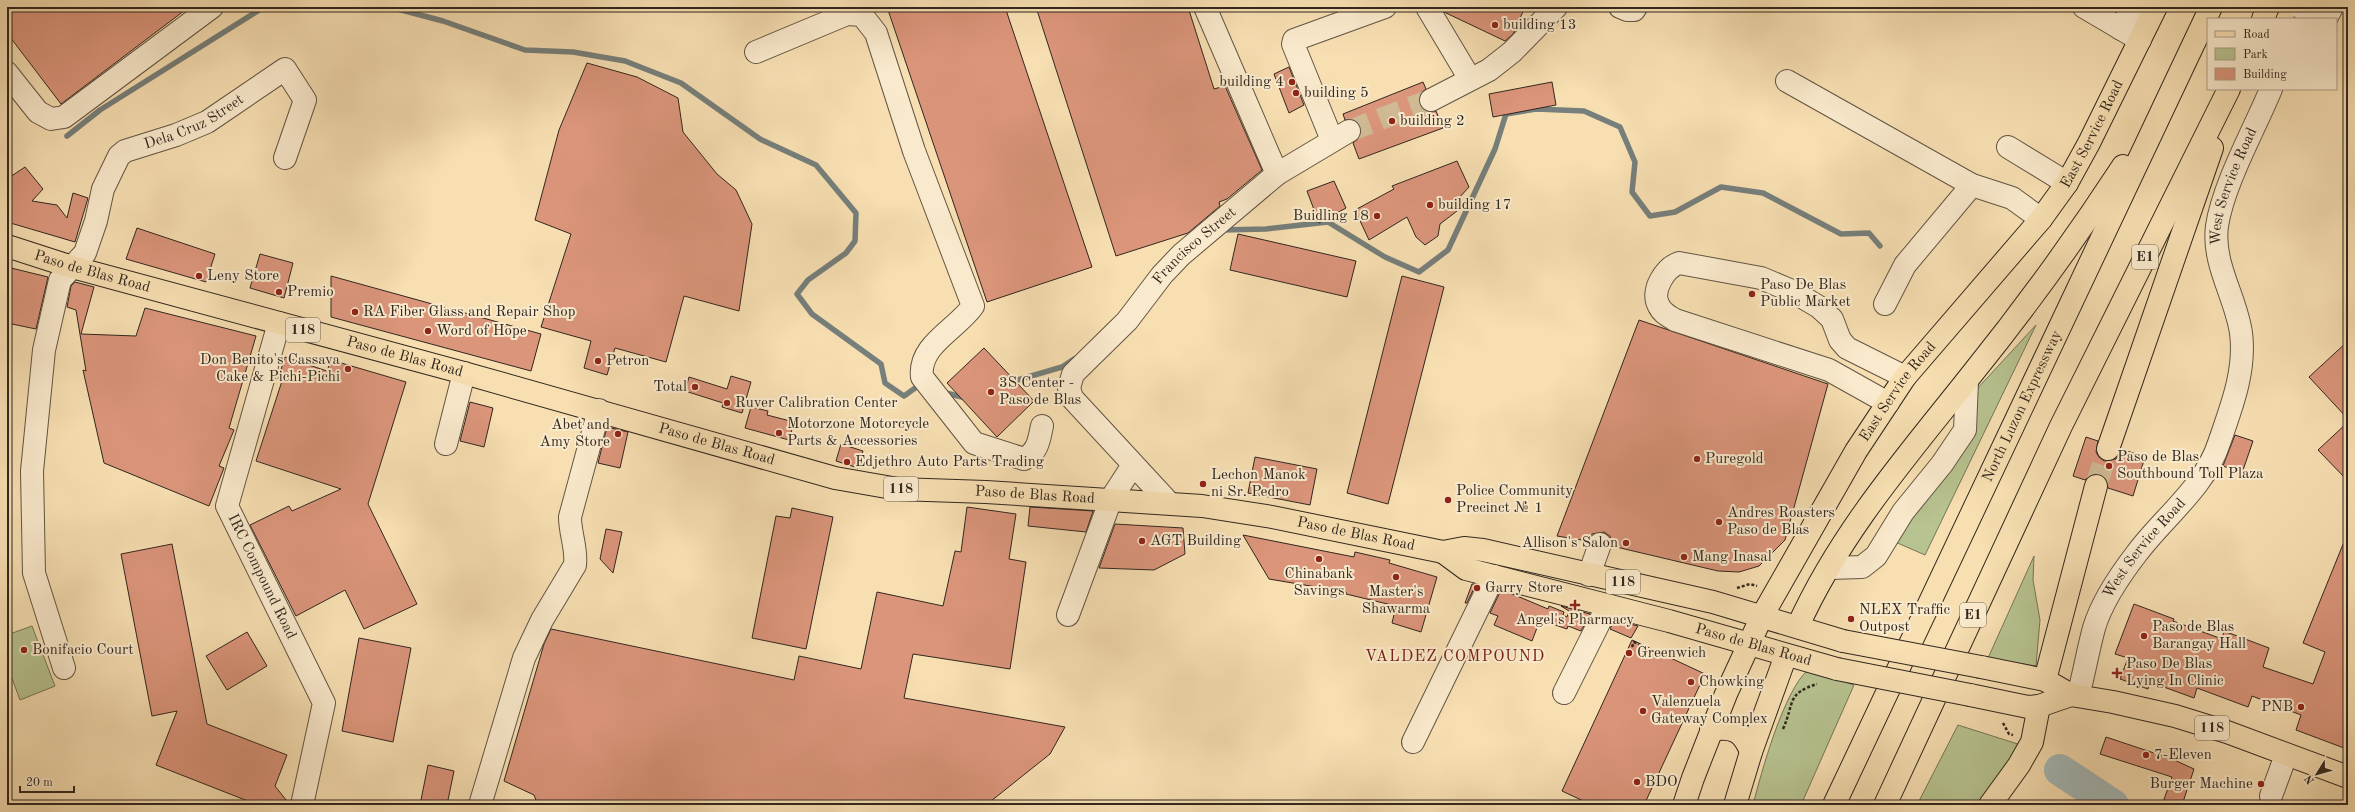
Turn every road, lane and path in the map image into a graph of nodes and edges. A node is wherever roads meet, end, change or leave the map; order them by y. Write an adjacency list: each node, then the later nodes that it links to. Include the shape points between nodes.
1 (212, 7): 23 (street, via 64,117 51,119 38,112)
2 (1205, 7): 34 (street)
3 (1385, 7): 34 (street, Francisco Street, via 1294,40 1293,44 1341,136)
4 (1427, 7): 24 (street)
5 (1620, 7): 6 (street, via 1626,10 1634,10)
6 (1636, 7)
7 (2084, 7): 20 (street)
8 (2132, 7): 20 (street)
9 (2156, 7): 21 (main road, East Service Road)
10 (2211, 7): 29 (main road, North Luzon Expressway)
11 (2268, 7): 16 (main road)
12 (2300, 7): 18 (street, bridge)
13 (2309, 7): 17 (street)
14 (2333, 7): 19 (street)
15 (1551, 9): 24 (street, via 1512,52 1489,70)
16 (2263, 18)
17 (2304, 18)
18 (2316, 18)
19 (2328, 18)
20 (2121, 29): 21 (street)
21 (2140, 40): 35 (main road, East Service Road)
22 (756, 52): 47 (street, via 847,14 862,15 876,33 914,151 973,306 966,316 925,354 920,366 922,377 974,443 1024,459 1032,455 1038,444)
23 (7, 73)
24 (1470, 79): 31 (street)
25 (1787, 81): 36 (street)
26 (2228, 90): 85 (main road, E1, via 2060,426)
27 (2234, 90): 49 (main road)
28 (2277, 90): 30 (street, West Service Road)
29 (2170, 93): 44 (main road, via 2061,259); 84 (main road, North Luzon Expressway)
30 (2267, 98): 71 (street, West Service Road, via 2227,190 2217,226 2218,252 2225,284 2241,332 2242,363 2236,391 2218,446 2201,477 2138,551 2120,576 2105,604 2094,626)
31 (1431, 100)
32 (2008, 148): 35 (street)
33 (285, 158): 39 (street, Dela Cruz Street, via 305,100 285,69 207,122 126,151 119,156 103,189 85,253)
34 (1277, 174): 50 (street, Francisco Street, via 1181,255 1127,320 1073,374 1069,388 1072,398)
35 (2068, 183): 37 (main road, East Service Road)
36 (1972, 185): 37 (street, via 2012,198); 40 (street, via 1905,264)
37 (2041, 219): 43 (main road, East Service Road)
38 (7, 246): 39 (main road, Paso de Blas Road / 118)
39 (72, 267): 41 (main road, Paso de Blas Road / 118); 67 (street, via 60,280 44,350 32,470 34,574)
40 (1885, 304)
41 (279, 323): 42 (main road, Paso de Blas Road / 118); 80 (street, IRC Compound Road, via 227,506 324,703)
42 (464, 373): 46 (main road, Paso de Blas Road / 118); 48 (street)
43 (1905, 377): 45 (main road, East Service Road); 45 (street, via 1847,348 1840,340 1832,319 1819,307 1792,291 1762,278 1679,263 1667,269 1661,278 1656,297 1658,305 1675,320 1829,370)
44 (1967, 381): 56 (main road, via 1860,516); 56 (street, via 1965,430 1942,464 1903,512 1876,556 1862,567)
45 (1888, 403): 61 (main road, East Service Road, via 1856,451)
46 (599, 410): 52 (main road, Paso de Blas Road / 118, via 835,478 898,488); 81 (street, via 570,517 577,555 576,565 542,620 524,658)
47 (1042, 426)
48 (446, 444)
49 (2108, 449)
50 (1133, 464): 52 (street); 53 (street, Francisco Street)
51 (2096, 486): 68 (main road)
52 (1111, 500): 53 (main road, Paso de Blas Road / 118); 60 (street)
53 (1169, 504): 55 (main road, Paso de Blas Road / 118, via 1272,517)
54 (1600, 544): 57 (street)
55 (1443, 552): 57 (main road, Paso de Blas Road / 118, via 1464,548 1483,550); 58 (main road, Paso de Blas Road / 118, via 1466,569)
56 (1829, 568): 62 (main road)
57 (1589, 574): 61 (main road, Paso de Blas Road / 118, via 1713,602)
58 (1494, 576): 59 (main road, Paso de Blas Road / 118); 75 (street)
59 (1608, 605): 63 (main road, Paso de Blas Road / 118); 70 (street)
60 (1068, 615)
61 (1762, 616): 62 (main road, Paso de Blas Road / 118); 63 (main road, East Service Road)
62 (1798, 626): 66 (main road); 68 (main road, Paso de Blas Road / 118, bridge, via 1843,641)
63 (1750, 643): 66 (main road, Paso de Blas Road / 118); 74 (main road, East Service Road)
64 (1639, 644): 65 (path, via 1634,642)
65 (1632, 647)
66 (1786, 655): 72 (main road, Paso de Blas Road / 118, bridge, via 1837,669 2028,707); 76 (main road)
67 (64, 668)
68 (2045, 680): 71 (main road, Paso de Blas Road / 118); 72 (main road)
69 (1819, 684): 73 (path, via 1800,690 1794,696)
70 (1564, 693)
71 (2074, 696): 72 (main road, Paso de Blas Road / 118); 77 (main road, Paso de Blas Road / 118, via 2175,716)
72 (2039, 706): 86 (main road, via 2032,742)
73 (1783, 729)
74 (1711, 730): 76 (main road, via 1724,728 1736,731 1746,740); 82 (main road, East Service Road)
75 (1413, 742)
76 (1751, 752): 83 (main road)
77 (2286, 755): 78 (main road, Paso de Blas Road / 118); 79 (street)
78 (2348, 777)
79 (2271, 796)
80 (302, 805)
81 (480, 805)
82 (1684, 805)
83 (1735, 805)
84 (1834, 805)
85 (1885, 805)
86 (1990, 805)

